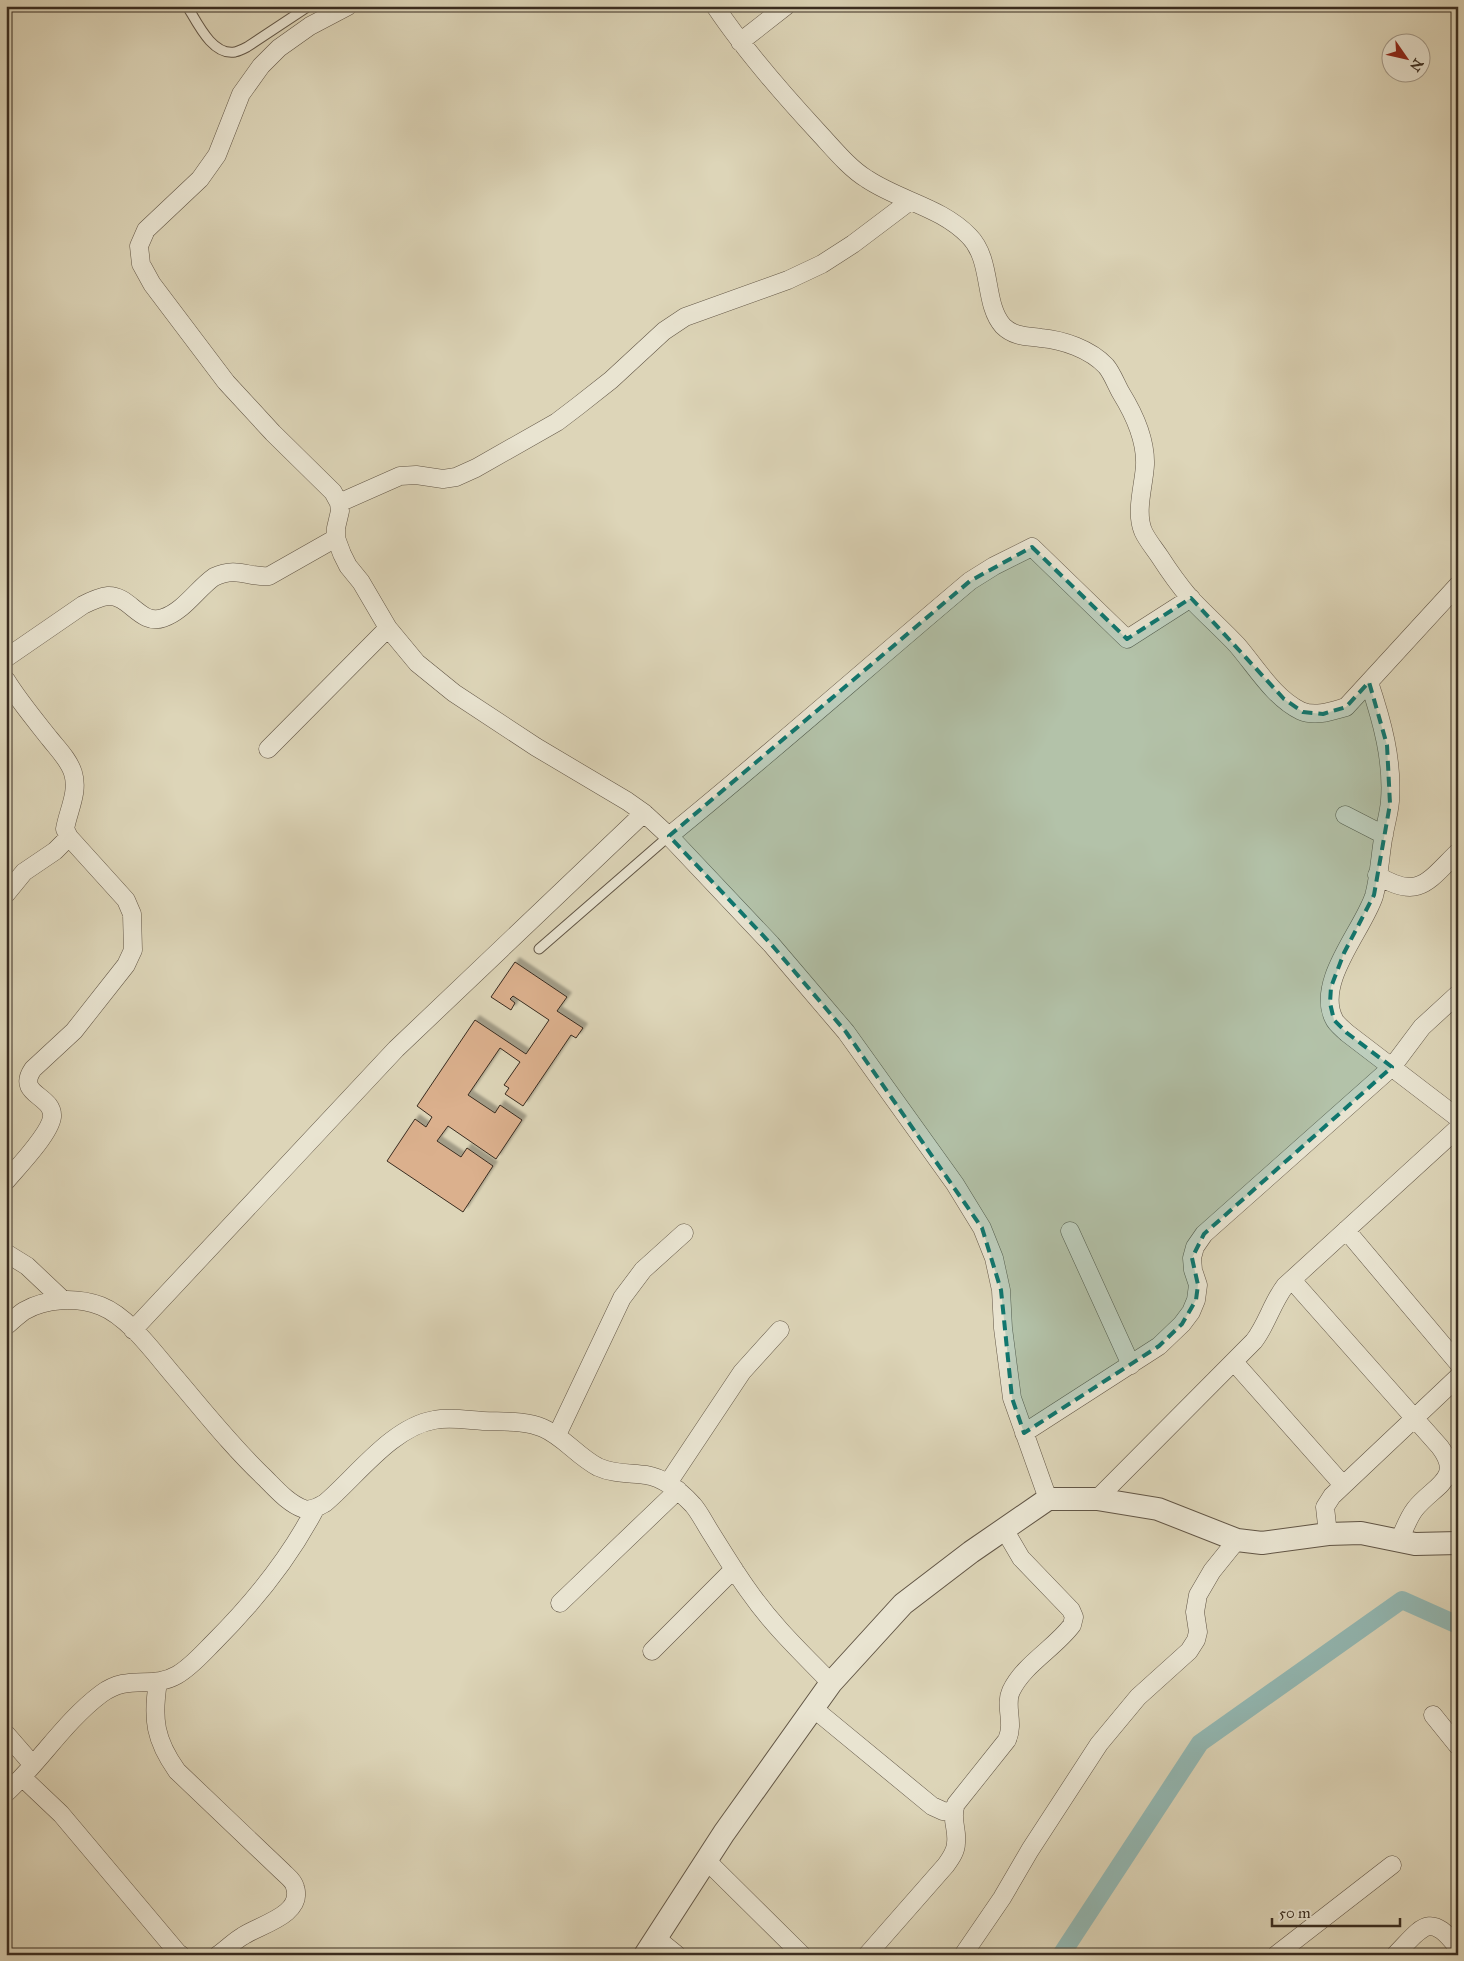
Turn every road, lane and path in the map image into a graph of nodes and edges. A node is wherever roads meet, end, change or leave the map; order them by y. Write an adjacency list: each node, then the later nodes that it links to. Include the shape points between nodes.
1 (187, 6): 2 (lane, via 211,41 227,52 247,47)
2 (309, 6)
3 (348, 6): 8 (street, via 310,26 261,66 241,94 217,155 200,179 146,230 139,246 141,264 152,284 226,382 333,492)
4 (715, 6): 6 (street)
5 (786, 6): 6 (street)
6 (740, 42): 7 (street, via 864,178)
7 (910, 200): 8 (street, via 822,264 788,280 685,317 664,330 611,380 557,422 476,468 443,479 400,476); 11 (street, via 934,210 971,237 982,256 1001,324 1026,338 1066,343 1090,354 1106,367 1130,407 1142,439 1145,463 1140,513 1142,530)
8 (339, 503): 9 (street)
9 (336, 538): 12 (street, via 348,566); 13 (street, via 269,576 235,571 214,576 172,614 156,620 139,614 121,599 109,596 96,599)
10 (1458, 585): 15 (street)
11 (1190, 598): 15 (street, via 1235,643 1284,700 1303,712 1324,714 1346,707); 20 (street, via 1126,639 1032,547 970,581 760,763)
12 (388, 628): 16 (street); 17 (street, via 417,663 454,693)
13 (6, 658)
14 (6, 680): 21 (street, via 74,774 75,791 65,829)
15 (1369, 682): 19 (street, via 1387,745 1391,781)
16 (268, 749)
17 (644, 813): 20 (street); 37 (street, via 396,1049)
18 (1345, 815): 19 (street)
19 (1384, 835): 23 (street)
20 (669, 836): 25 (lane); 44 (street, via 772,944 846,1032 955,1184 982,1228 994,1258 1001,1290 1012,1398)
21 (69, 837): 24 (street, via 24,872); 29 (street, via 126,900 132,914 133,950 126,965 74,1031 28,1076 32,1091 50,1107 52,1116 38,1143)
22 (1458, 852): 23 (street, via 1421,885 1400,887)
23 (1377, 875): 27 (street, via 1374,895 1344,953 1331,987 1330,1004 1334,1020)
24 (6, 894)
25 (539, 949)
26 (1458, 994): 27 (street, via 1422,1027)
27 (1392, 1067): 28 (street); 41 (street, via 1204,1234 1192,1258 1198,1285 1191,1312 1159,1346)
28 (1457, 1117): 30 (street)
29 (6, 1181)
30 (1346, 1230): 34 (street); 40 (street)
31 (1070, 1231): 41 (street)
32 (684, 1233): 45 (street, via 643,1270 622,1298)
33 (6, 1253): 35 (street, via 27,1266)
34 (1292, 1280): 39 (street, via 1279,1295 1261,1332); 43 (street)
35 (63, 1300): 36 (street, via 24,1311); 37 (street, via 102,1306)
36 (6, 1326)
37 (132, 1330): 50 (street, via 256,1470 292,1502 304,1509)
38 (780, 1330): 47 (street, via 742,1372)
39 (1234, 1362): 46 (street); 48 (street)
40 (1458, 1362)
41 (1131, 1365): 44 (street)
42 (1458, 1377): 43 (street)
43 (1414, 1417): 46 (street); 54 (street, via 1446,1453 1452,1468 1448,1477 1415,1509)
44 (1024, 1433): 49 (street)
45 (557, 1435): 47 (street, via 598,1466 648,1475); 50 (street, via 541,1427 510,1421 450,1418 418,1424 388,1445)
46 (1343, 1485): 52 (street, via 1325,1507)
47 (673, 1486): 56 (street, via 694,1506); 57 (street)
48 (1097, 1499): 49 (street); 53 (street, via 1158,1509)
49 (1048, 1500): 51 (street)
50 (315, 1509): 59 (street, via 291,1552 236,1620 177,1676)
51 (1004, 1529): 60 (street, via 903,1604); 67 (street, via 1021,1558 1066,1602 1074,1617 1067,1632 1015,1684 1010,1693 1011,1720 1007,1740)
52 (1328, 1534): 53 (street, via 1262,1542); 54 (street, via 1361,1533)
53 (1237, 1540): 77 (street, via 1198,1595 1195,1612 1198,1632 1189,1651 1138,1697 1099,1744)
54 (1399, 1541): 55 (street)
55 (1458, 1543)
56 (734, 1569): 58 (street); 60 (street, via 775,1627)
57 (560, 1603)
58 (652, 1651)
59 (158, 1682): 65 (street, via 130,1682 116,1685 102,1694 74,1718); 73 (street, via 154,1706 156,1727 176,1771 295,1887 296,1898 288,1912 243,1936)
60 (831, 1683): 61 (street)
61 (813, 1708): 67 (street, via 932,1806); 68 (street)
62 (1433, 1715): 64 (street)
63 (6, 1734): 65 (street)
64 (1458, 1746)
65 (27, 1771): 66 (street); 72 (street)
66 (6, 1793)
67 (952, 1812): 76 (street, via 954,1854)
68 (706, 1860): 70 (street); 75 (street)
69 (1392, 1865): 78 (street)
70 (650, 1946): 74 (street)
71 (1458, 1948): 79 (street, via 1447,1933 1438,1927 1428,1926)
72 (181, 1955)
73 (218, 1955)
74 (677, 1955)
75 (802, 1955)
76 (867, 1955)
77 (963, 1955)
78 (1276, 1955)
79 (1395, 1955)

